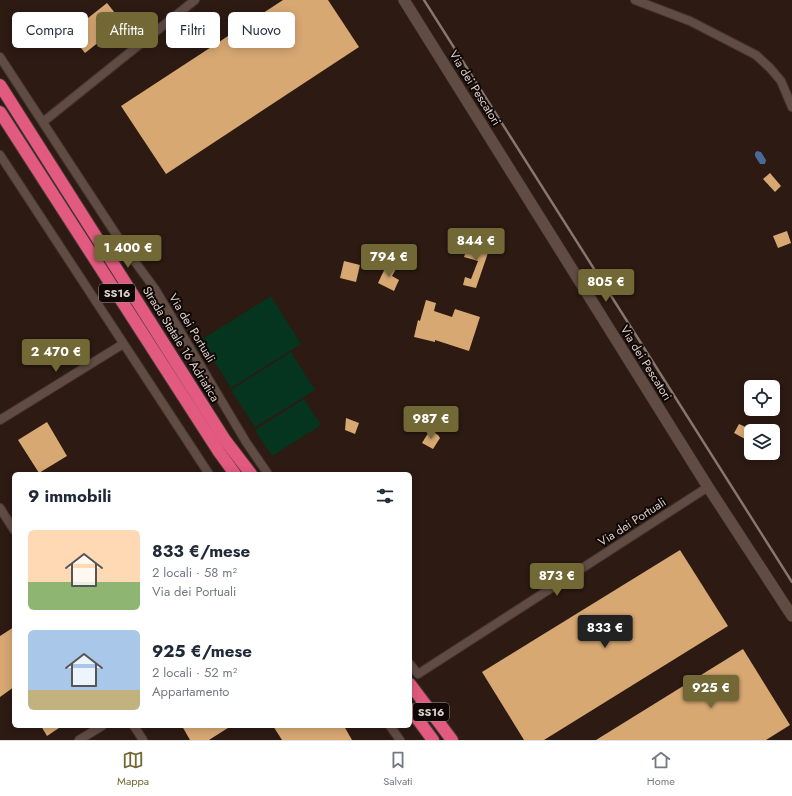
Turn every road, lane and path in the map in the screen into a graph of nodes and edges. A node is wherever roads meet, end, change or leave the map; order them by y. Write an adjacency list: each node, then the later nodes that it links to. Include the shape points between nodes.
1 (195, 0): 8 (street)
2 (404, 0): 16 (street, Via dei Pescatori)
3 (635, 0): 6 (street, via 690,21 756,55 782,81)
4 (0, 57): 8 (street, Via dei Portuali)
5 (0, 85): 14 (highway, Strada Statale 16 Adriatica / SS16, via 225,440)
6 (792, 107)
7 (0, 112): 13 (highway, SS16)
8 (42, 122): 15 (street, Via dei Portuali, via 155,289)
9 (0, 155): 10 (street)
10 (123, 344): 11 (street); 12 (street)
11 (0, 420)
12 (208, 472)
13 (234, 472)
14 (249, 472)
15 (267, 472)
16 (708, 487): 19 (street, Via dei Pescatori); 20 (street, Via dei Portuali, via 418,674)
17 (0, 508): 18 (street)
18 (12, 527)
19 (792, 616)
20 (412, 666)
21 (412, 687): 30 (highway, SS16)
22 (412, 712): 29 (highway, SS16)
23 (99, 728): 26 (street)
24 (135, 728): 27 (street)
25 (391, 728): 28 (street)
26 (79, 740)
27 (143, 740)
28 (400, 740)
29 (433, 740)
30 (452, 740)

